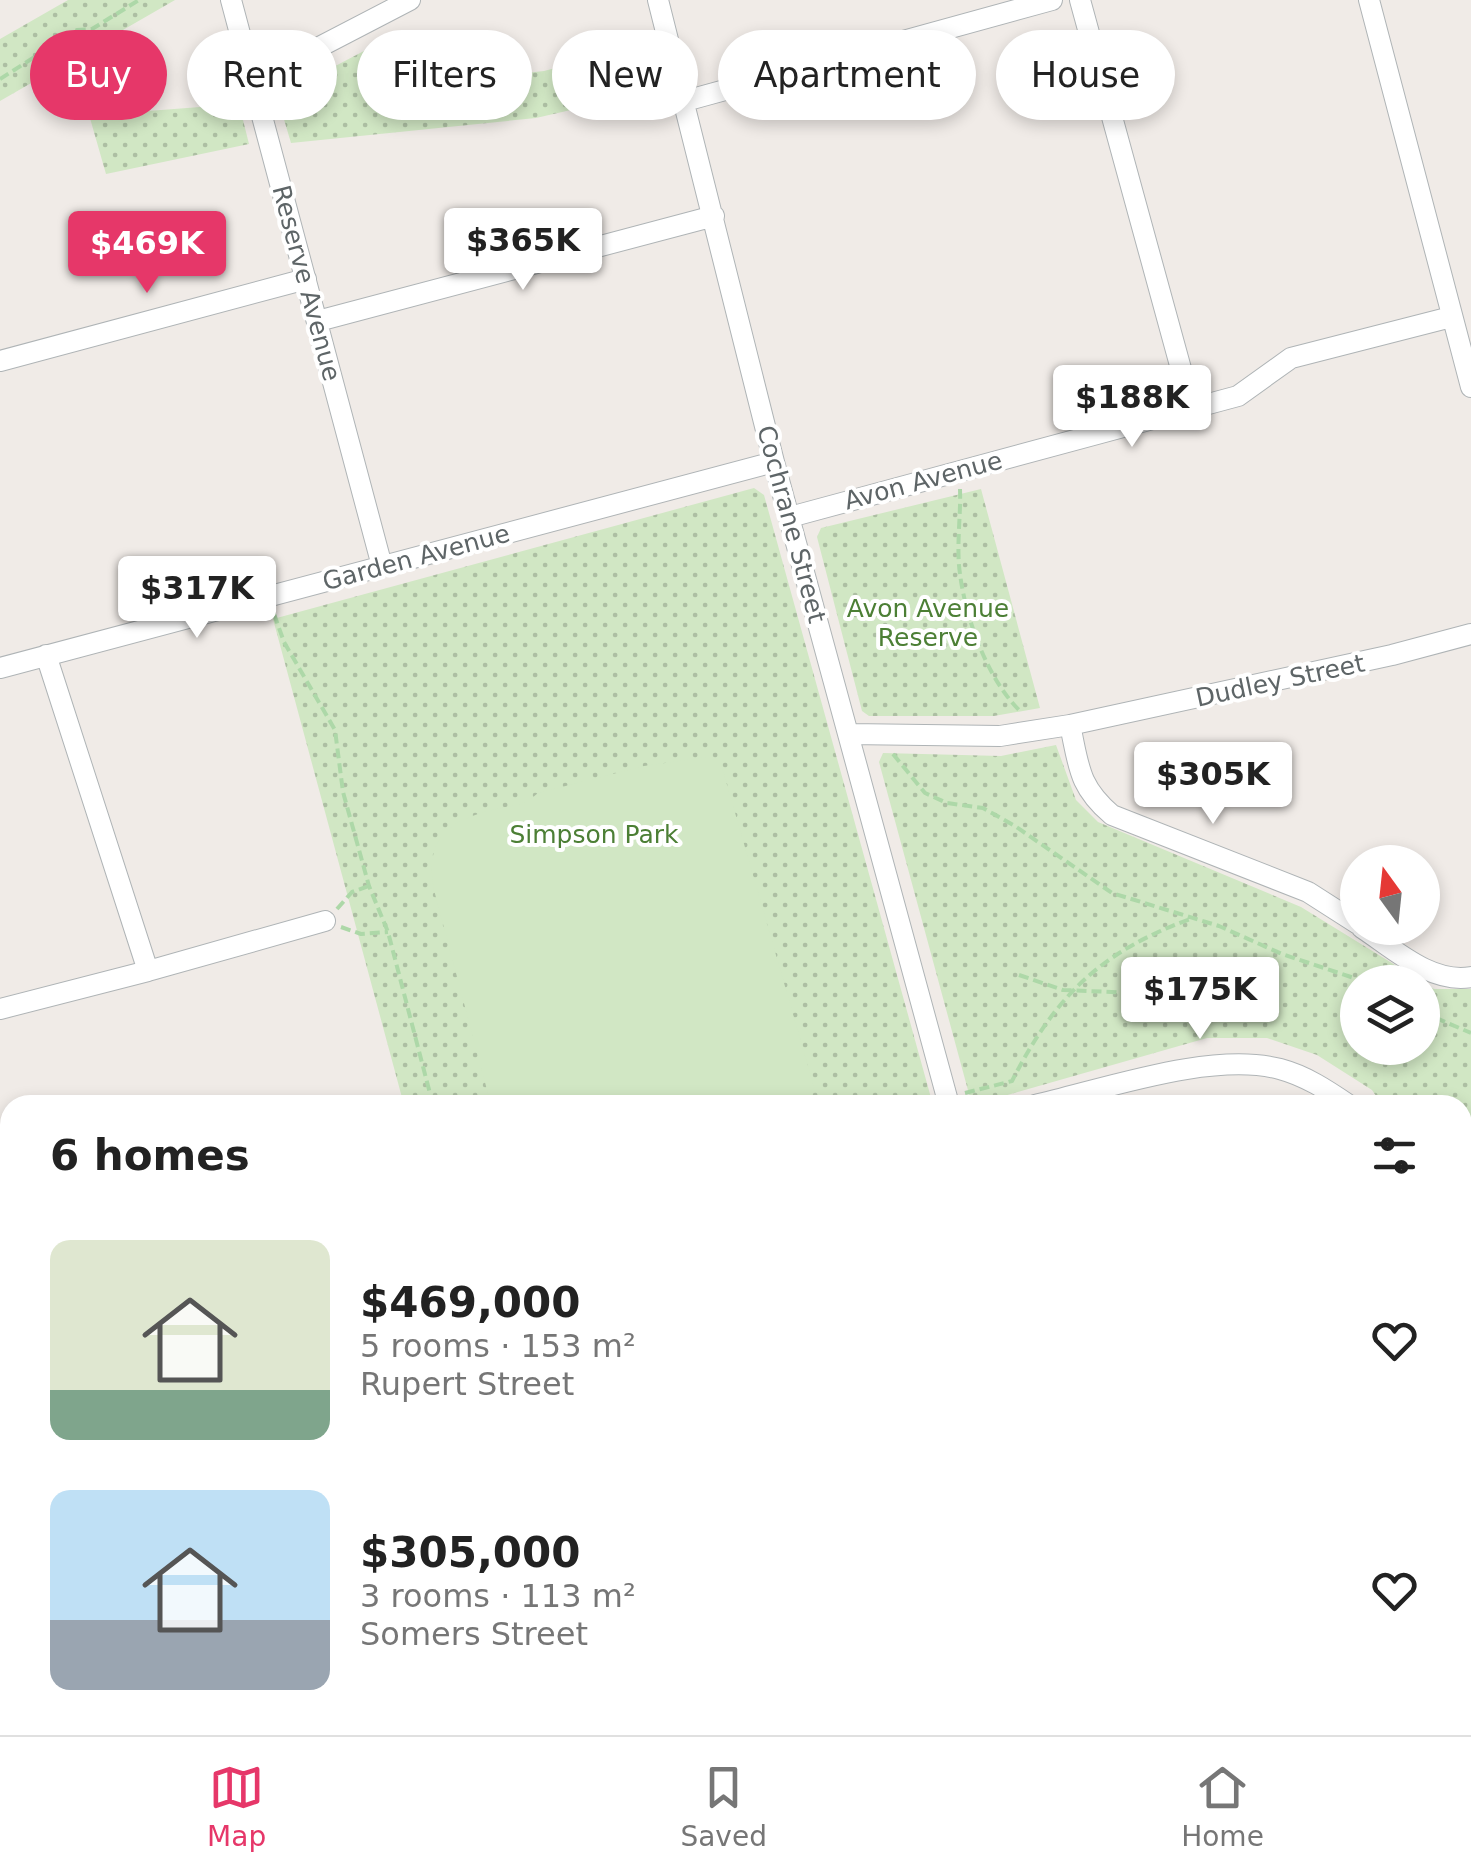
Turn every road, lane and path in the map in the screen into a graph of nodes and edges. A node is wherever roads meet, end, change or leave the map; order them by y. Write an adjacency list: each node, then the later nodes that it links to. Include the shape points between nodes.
1 (139, 0): 11 (path)
2 (231, 0): 8 (street, Reserve Avenue)
3 (410, 0): 10 (street)
4 (658, 0): 9 (street, Cochrane Street)
5 (1052, 0): 12 (street)
6 (1080, 0): 21 (street)
7 (1369, 0): 17 (street)
8 (240, 30)
9 (666, 30)
10 (337, 38)
11 (0, 79)
12 (698, 97)
13 (264, 120): 16 (street, Reserve Avenue)
14 (690, 120): 15 (street, Cochrane Street)
15 (714, 216): 18 (street); 22 (street, Cochrane Street)
16 (306, 280): 18 (street, Reserve Avenue); 19 (street)
17 (1451, 316): 20 (street); 21 (street, Avon Avenue, via 1291,358 1238,396)
18 (318, 321): 25 (street, Reserve Avenue)
19 (0, 360)
20 (1471, 388)
21 (1192, 409): 23 (street, Avon Avenue)
22 (774, 462): 24 (street, Cochrane Street); 25 (street, Garden Avenue)
23 (960, 470): 24 (street, Avon Avenue); 31 (path, via 960,572 979,647 1006,698)
24 (790, 516): 32 (street, Cochrane Street)
25 (382, 566): 26 (street, Garden Avenue)
26 (268, 596): 28 (street, Garden Avenue); 36 (path, via 284,642 336,730 343,792)
27 (1471, 634): 30 (street, Dudley Street)
28 (46, 655): 29 (street, Garden Avenue); 42 (street)
29 (0, 668)
30 (1070, 725): 31 (street, Dudley Street); 37 (street, via 1082,777 1092,798 1112,815 1308,892)
31 (1040, 730): 33 (street, Dudley Street, via 1000,736)
32 (848, 734): 33 (street, Dudley Street); 52 (street, Cochrane Street)
33 (878, 734): 34 (path)
34 (892, 752): 35 (path); 38 (path, via 937,800 982,808 1112,893)
35 (911, 752)
36 (368, 886): 39 (path, via 352,892); 40 (path)
37 (1340, 913)
38 (1192, 918): 43 (path); 46 (path, via 1117,951)
39 (325, 921): 40 (path, via 361,934); 42 (street)
40 (388, 932): 51 (path)
41 (1390, 945): 45 (street, via 1439,976)
42 (148, 972): 47 (street)
43 (1340, 972)
44 (1019, 975): 46 (path)
45 (1471, 977)
46 (1073, 992): 48 (path, via 1134,993); 53 (path, via 1036,1035 1012,1081)
47 (0, 1009)
48 (1161, 1009)
49 (1440, 1020): 50 (path)
50 (1471, 1033)
51 (431, 1095)
52 (946, 1095)
53 (967, 1095)
54 (1078, 1095): 55 (street, via 1239,1063 1280,1069)
55 (1334, 1095)

